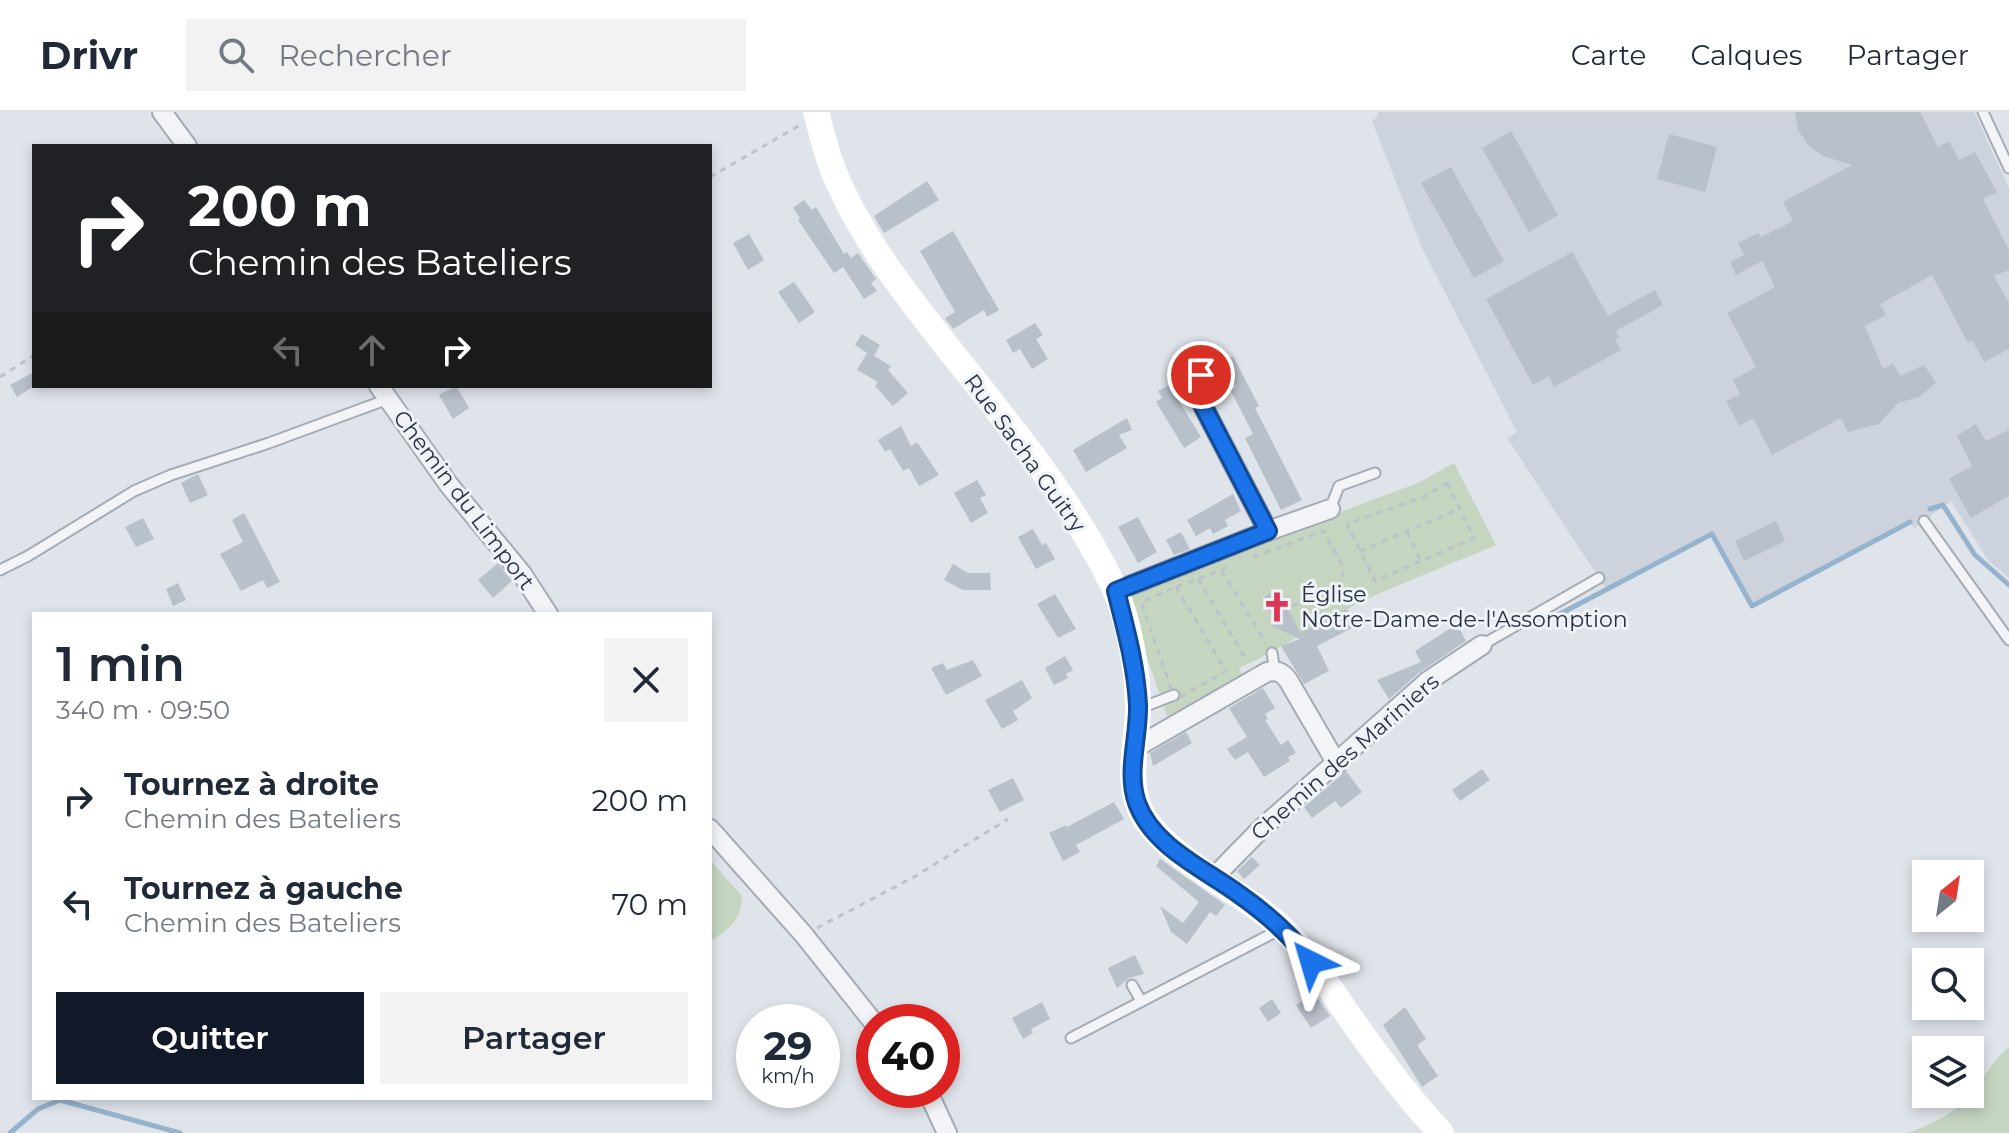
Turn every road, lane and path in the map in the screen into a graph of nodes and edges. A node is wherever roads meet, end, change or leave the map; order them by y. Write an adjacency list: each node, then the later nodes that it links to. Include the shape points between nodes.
1 (162, 112): 4 (street)
2 (1983, 112): 5 (lane)
3 (817, 114): 6 (path); 26 (street, Rue Sacha Guitry, via 834,173 863,230 906,295 1036,461)
4 (186, 144)
5 (2009, 168)
6 (712, 176)
7 (32, 356): 9 (path)
8 (1201, 375): 15 (street, via 1203,406)
9 (0, 377)
10 (384, 392): 21 (lane, via 269,443 134,491); 28 (street, Chemin du Limport)
11 (1375, 473): 12 (lane, via 1339,486)
12 (1330, 509): 15 (street)
13 (1460, 509): 16 (path); 17 (path, via 1447,483 1347,524); 19 (path, via 1474,538)
14 (1924, 521): 29 (lane)
15 (1268, 531): 26 (street)
16 (1407, 532): 17 (path); 19 (path)
17 (1360, 551): 19 (path, via 1375,581)
18 (1246, 559): 27 (path, via 1324,531 1343,567 1342,582)
19 (1421, 561)
20 (1233, 564): 22 (path)
21 (0, 570)
22 (1221, 570): 24 (path); 32 (path)
23 (1599, 578): 30 (lane)
24 (1198, 579): 25 (path); 31 (path)
25 (1176, 587): 33 (path, via 1141,602); 33 (path, via 1226,671 1175,700)
26 (1116, 591): 34 (street, Rue Sacha Guitry, via 1133,654)
27 (1291, 607)
28 (547, 612)
29 (2009, 640)
30 (1482, 645): 36 (street, Chemin des Mariniers, via 1428,681)
31 (1247, 661)
32 (1274, 662): 35 (street, via 1267,672); 36 (street)
33 (1174, 695): 34 (lane)
34 (1138, 709): 35 (street, Rue Sacha Guitry)
35 (1135, 748): 39 (street, Rue Sacha Guitry, via 1133,786 1144,817 1182,856)
36 (1337, 764): 39 (street, Chemin des Mariniers)
37 (1008, 819): 41 (path)
38 (712, 831): 41 (street)
39 (1214, 877): 40 (street, Rue Sacha Guitry)
40 (1282, 928): 43 (lane); 48 (street, Rue Sacha Guitry)
41 (804, 935): 44 (street)
42 (1132, 985): 43 (lane)
43 (1141, 1001): 45 (lane)
44 (859, 1004)
45 (1071, 1038)
46 (935, 1108): 47 (street)
47 (947, 1133)
48 (1441, 1133)

